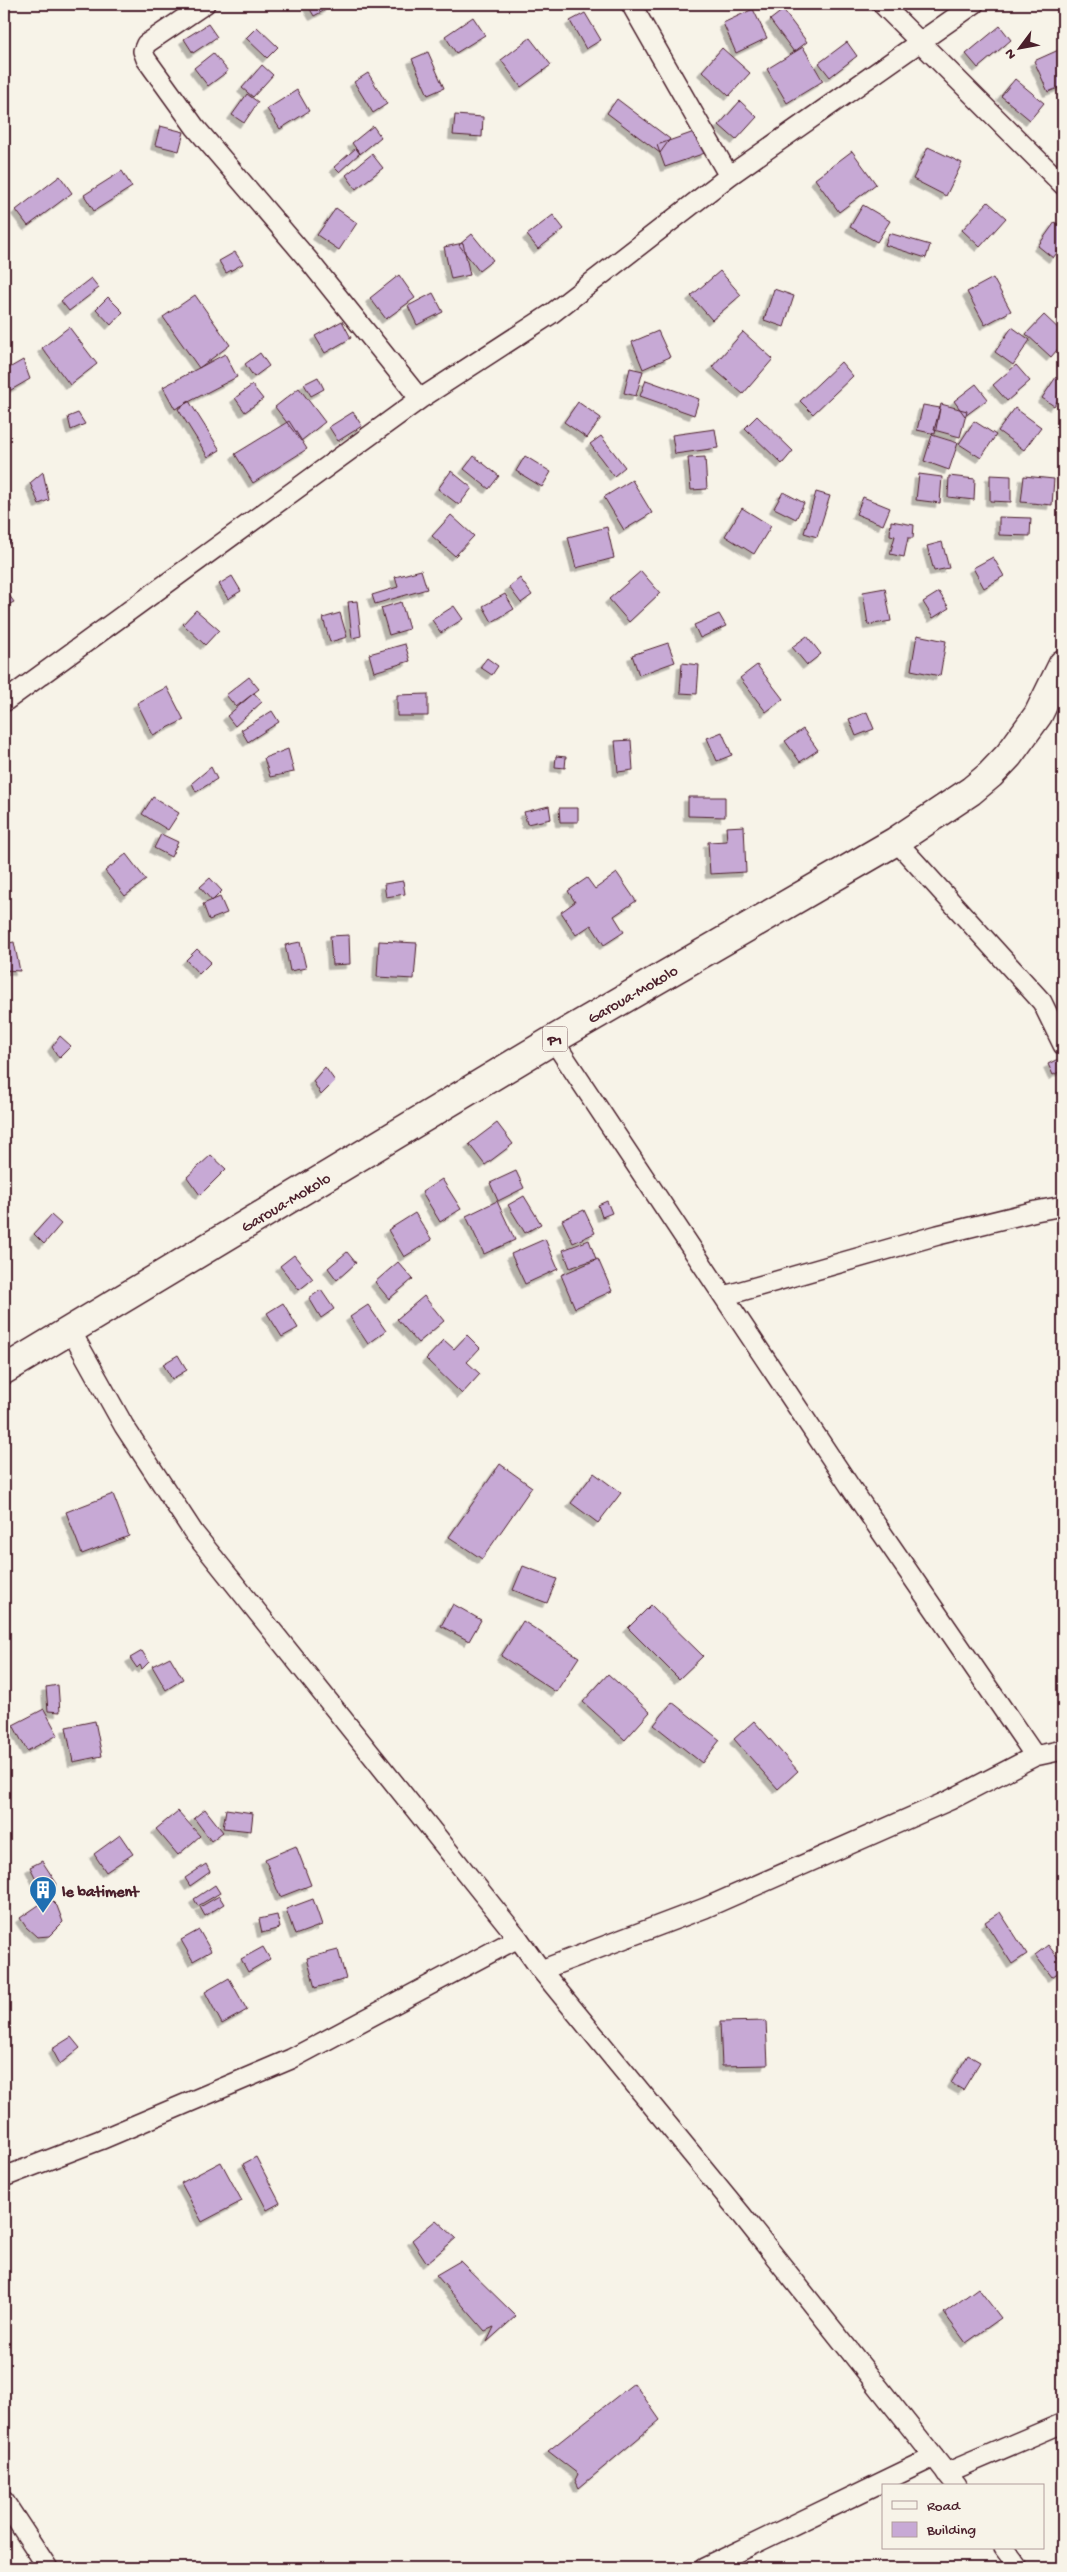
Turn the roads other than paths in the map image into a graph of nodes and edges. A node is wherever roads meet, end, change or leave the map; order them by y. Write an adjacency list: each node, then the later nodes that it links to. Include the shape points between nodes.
1 (205, 4): 8 (street, via 146,44 143,50 146,59 195,128 310,262)
2 (631, 4): 6 (street)
3 (882, 4): 5 (street)
4 (974, 4): 5 (street)
5 (921, 42): 6 (street); 7 (street)
6 (730, 176): 8 (street, via 551,314)
7 (1063, 185)
8 (420, 399): 10 (street)
9 (1063, 664): 11 (main road, Garoua-Mokolo / P1, via 1038,715 1009,755 990,775)
10 (4, 702)
11 (896, 840): 12 (main road, Garoua-Mokolo / P1); 13 (street, via 1042,1002)
12 (553, 1040): 15 (street); 16 (main road, Garoua-Mokolo / P1)
13 (1063, 1046)
14 (1063, 1206): 15 (street, via 938,1236)
15 (724, 1296): 19 (street)
16 (71, 1330): 17 (main road, Garoua-Mokolo / P1); 20 (street, via 124,1426 194,1533)
17 (4, 1370)
18 (1063, 1750): 19 (street)
19 (1035, 1756): 21 (street, via 950,1800 847,1847 705,1908)
20 (518, 1938): 21 (street); 22 (street, via 291,2059)
21 (541, 1970): 24 (street)
22 (4, 2177)
23 (1063, 2424): 25 (street)
24 (934, 2457): 25 (street); 29 (street)
25 (951, 2479)
26 (4, 2501): 28 (street)
27 (1006, 2550): 30 (street)
28 (48, 2568)
29 (704, 2568)
30 (1019, 2568)

